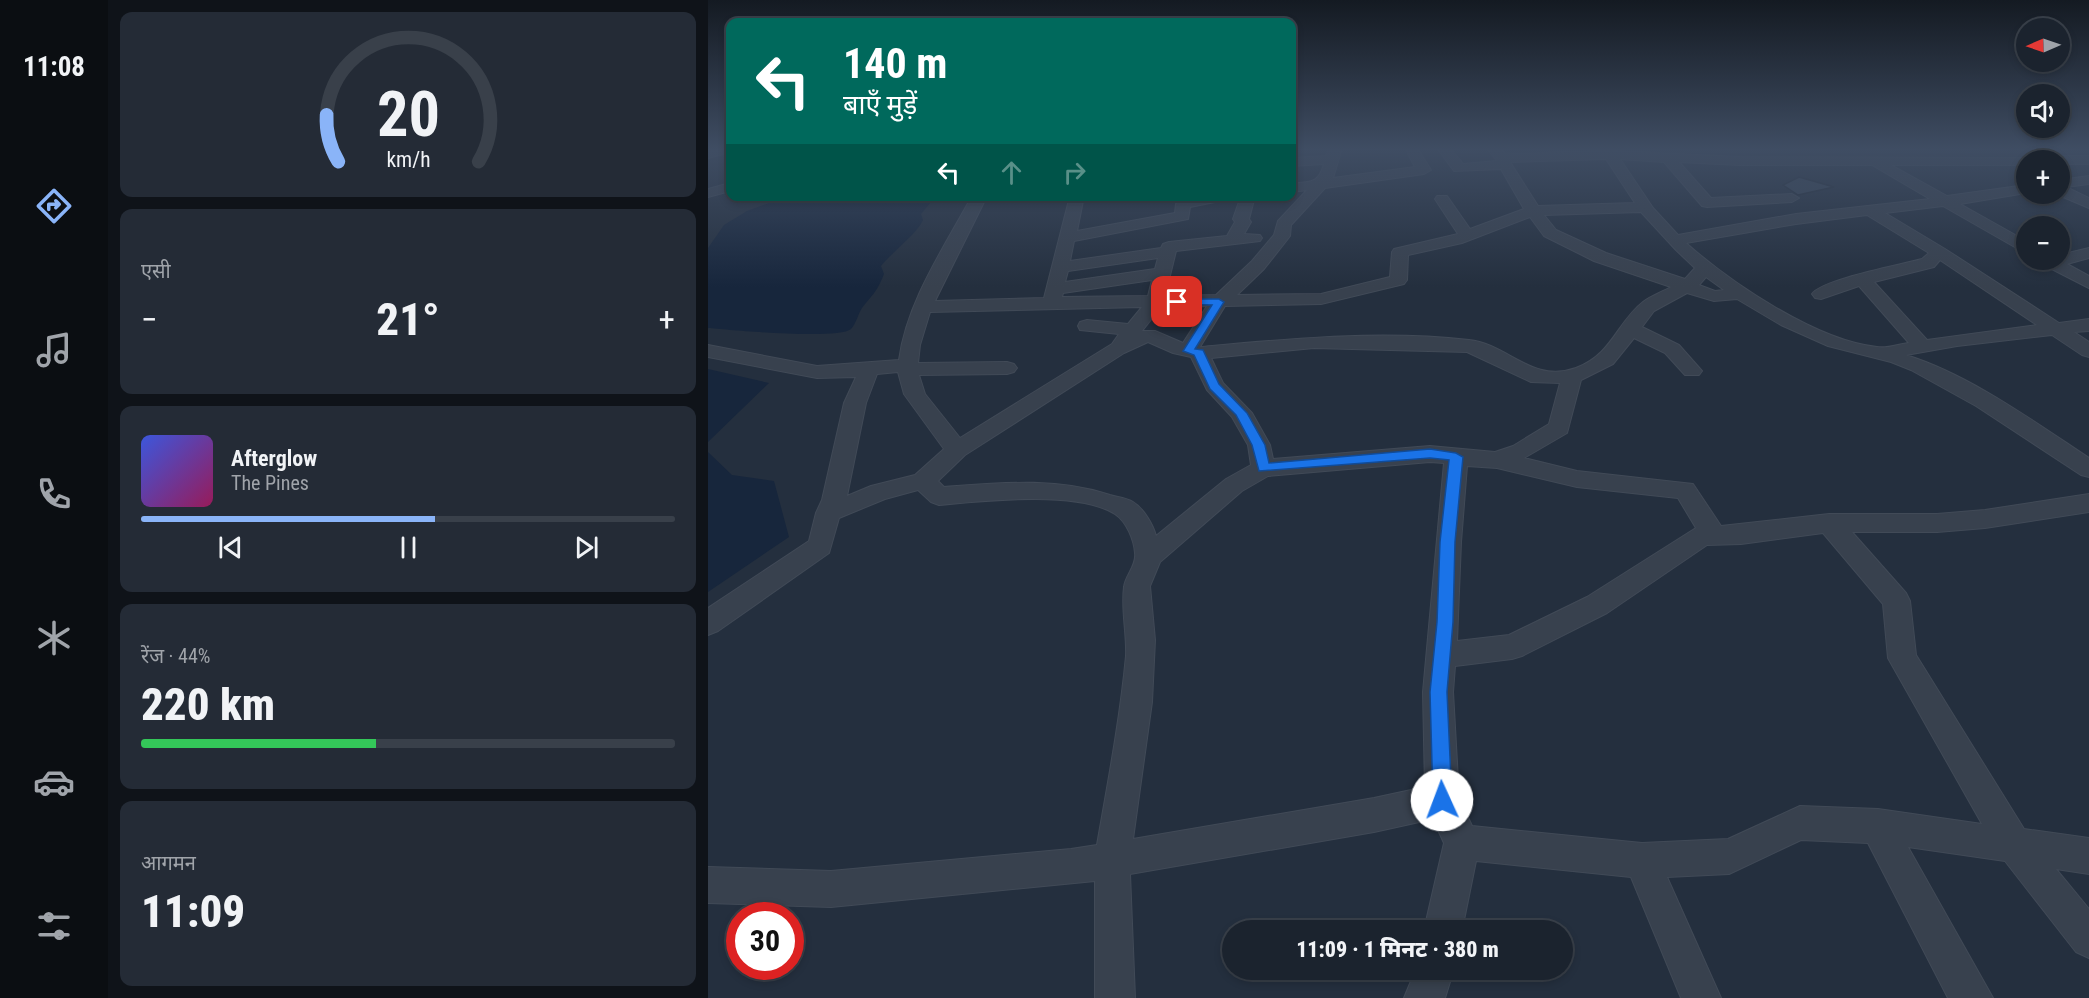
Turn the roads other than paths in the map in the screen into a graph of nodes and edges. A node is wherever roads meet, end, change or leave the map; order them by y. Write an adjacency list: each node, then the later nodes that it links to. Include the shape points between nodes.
1 (1311, 195): 42 (street, via 1283,224 1282,236 1258,265)
2 (1523, 195): 19 (street)
3 (1637, 195): 17 (street)
4 (1697, 195): 9 (street, via 1707,203)
5 (1789, 195): 9 (street)
6 (1934, 195): 15 (street)
7 (1989, 195): 15 (street)
8 (2070, 195): 16 (street)
9 (1792, 198): 20 (street)
10 (1442, 199): 22 (street)
11 (977, 201): 44 (street)
12 (1076, 201): 23 (street)
13 (1194, 201): 21 (street, via 1183,204 1183,216)
14 (1246, 201): 25 (street, via 1243,222)
15 (1946, 201): 18 (street); 27 (street)
16 (2089, 204)
17 (1646, 207): 19 (street); 26 (street)
18 (1869, 210): 20 (street); 29 (street)
19 (1533, 211): 22 (street); 38 (street, via 1550,233 1565,242)
20 (1815, 216): 26 (street)
21 (1158, 220): 23 (street); 28 (street)
22 (1467, 236): 42 (street, via 1400,252 1398,280 1387,283 1321,299)
23 (1067, 238): 32 (street)
24 (1254, 238): 25 (street)
25 (1233, 240): 28 (street)
26 (1675, 240): 33 (street)
27 (2016, 241)
28 (1169, 250): 32 (street); 35 (street)
29 (1939, 252): 36 (street, via 1928,263); 48 (street)
30 (2089, 253): 31 (street)
31 (2070, 257)
32 (1060, 267): 41 (street)
33 (1705, 268): 38 (street); 39 (street)
34 (2067, 270): 37 (street)
35 (1162, 273): 41 (street); 43 (street)
36 (1863, 280): 40 (street); 50 (street)
37 (2089, 283)
38 (1684, 287): 39 (street, via 1714,296); 47 (street, via 1648,307)
39 (1739, 294): 54 (street, via 1838,344)
40 (1821, 294)
41 (1054, 296): 43 (street); 44 (street)
42 (1219, 302): 43 (street); 53 (street)
43 (1155, 303): 49 (street)
44 (923, 307): 55 (street, via 909,346)
45 (2089, 325): 48 (street)
46 (1087, 326): 49 (street)
47 (1631, 329): 58 (street, via 1672,349); 59 (street, via 1606,360)
48 (2056, 329): 50 (street); 52 (street)
49 (1135, 335): 53 (street, via 1148,335); 60 (street)
50 (1922, 346): 54 (street)
51 (708, 351): 57 (street, via 817,372)
52 (2089, 351)
53 (1193, 352): 59 (street, via 1314,342 1424,342 1471,346 1538,378); 63 (street, via 1214,386 1241,413 1259,445)
54 (1877, 354): 64 (street, via 1926,370)
55 (907, 367): 56 (street); 57 (street); 60 (street, via 911,387)
56 (1008, 368)
57 (869, 369): 67 (street, via 855,403)
58 (1692, 371)
59 (1572, 375): 62 (street, via 1559,428 1521,451)
60 (957, 450): 65 (street)
61 (1456, 457): 62 (street); 63 (street, via 1430,454); 72 (street)
62 (1497, 459): 69 (street, via 1577,479 1684,490)
63 (1263, 468): 70 (street, via 1234,485)
64 (2089, 469)
65 (923, 481): 67 (street, via 879,492); 70 (street, via 939,496 1000,491 1091,496 1124,508 1142,529)
66 (2089, 503): 68 (street, via 1947,522)
67 (828, 513): 71 (street, via 820,546)
68 (1829, 523): 69 (street); 76 (street, via 1896,602 1902,658)
69 (1714, 536): 72 (street, via 1702,536 1597,605 1512,647)
70 (1149, 556): 78 (street, via 1137,586 1141,640 1137,702)
71 (708, 623)
72 (1442, 655): 73 (street, via 1438,692)
73 (1442, 800): 75 (street); 78 (street)
74 (1878, 826): 76 (street); 79 (street, via 1800,823 1730,856); 87 (street)
75 (1462, 842): 79 (street); 81 (street)
76 (2014, 845): 77 (street); 82 (street)
77 (2089, 856)
78 (1112, 860): 80 (street, via 831,889); 84 (street)
79 (1642, 861): 86 (street)
80 (708, 885)
81 (1445, 920)
82 (2089, 939)
83 (1433, 980): 85 (street)
84 (1115, 998)
85 (1424, 998)
86 (1701, 998)
87 (1973, 998)

